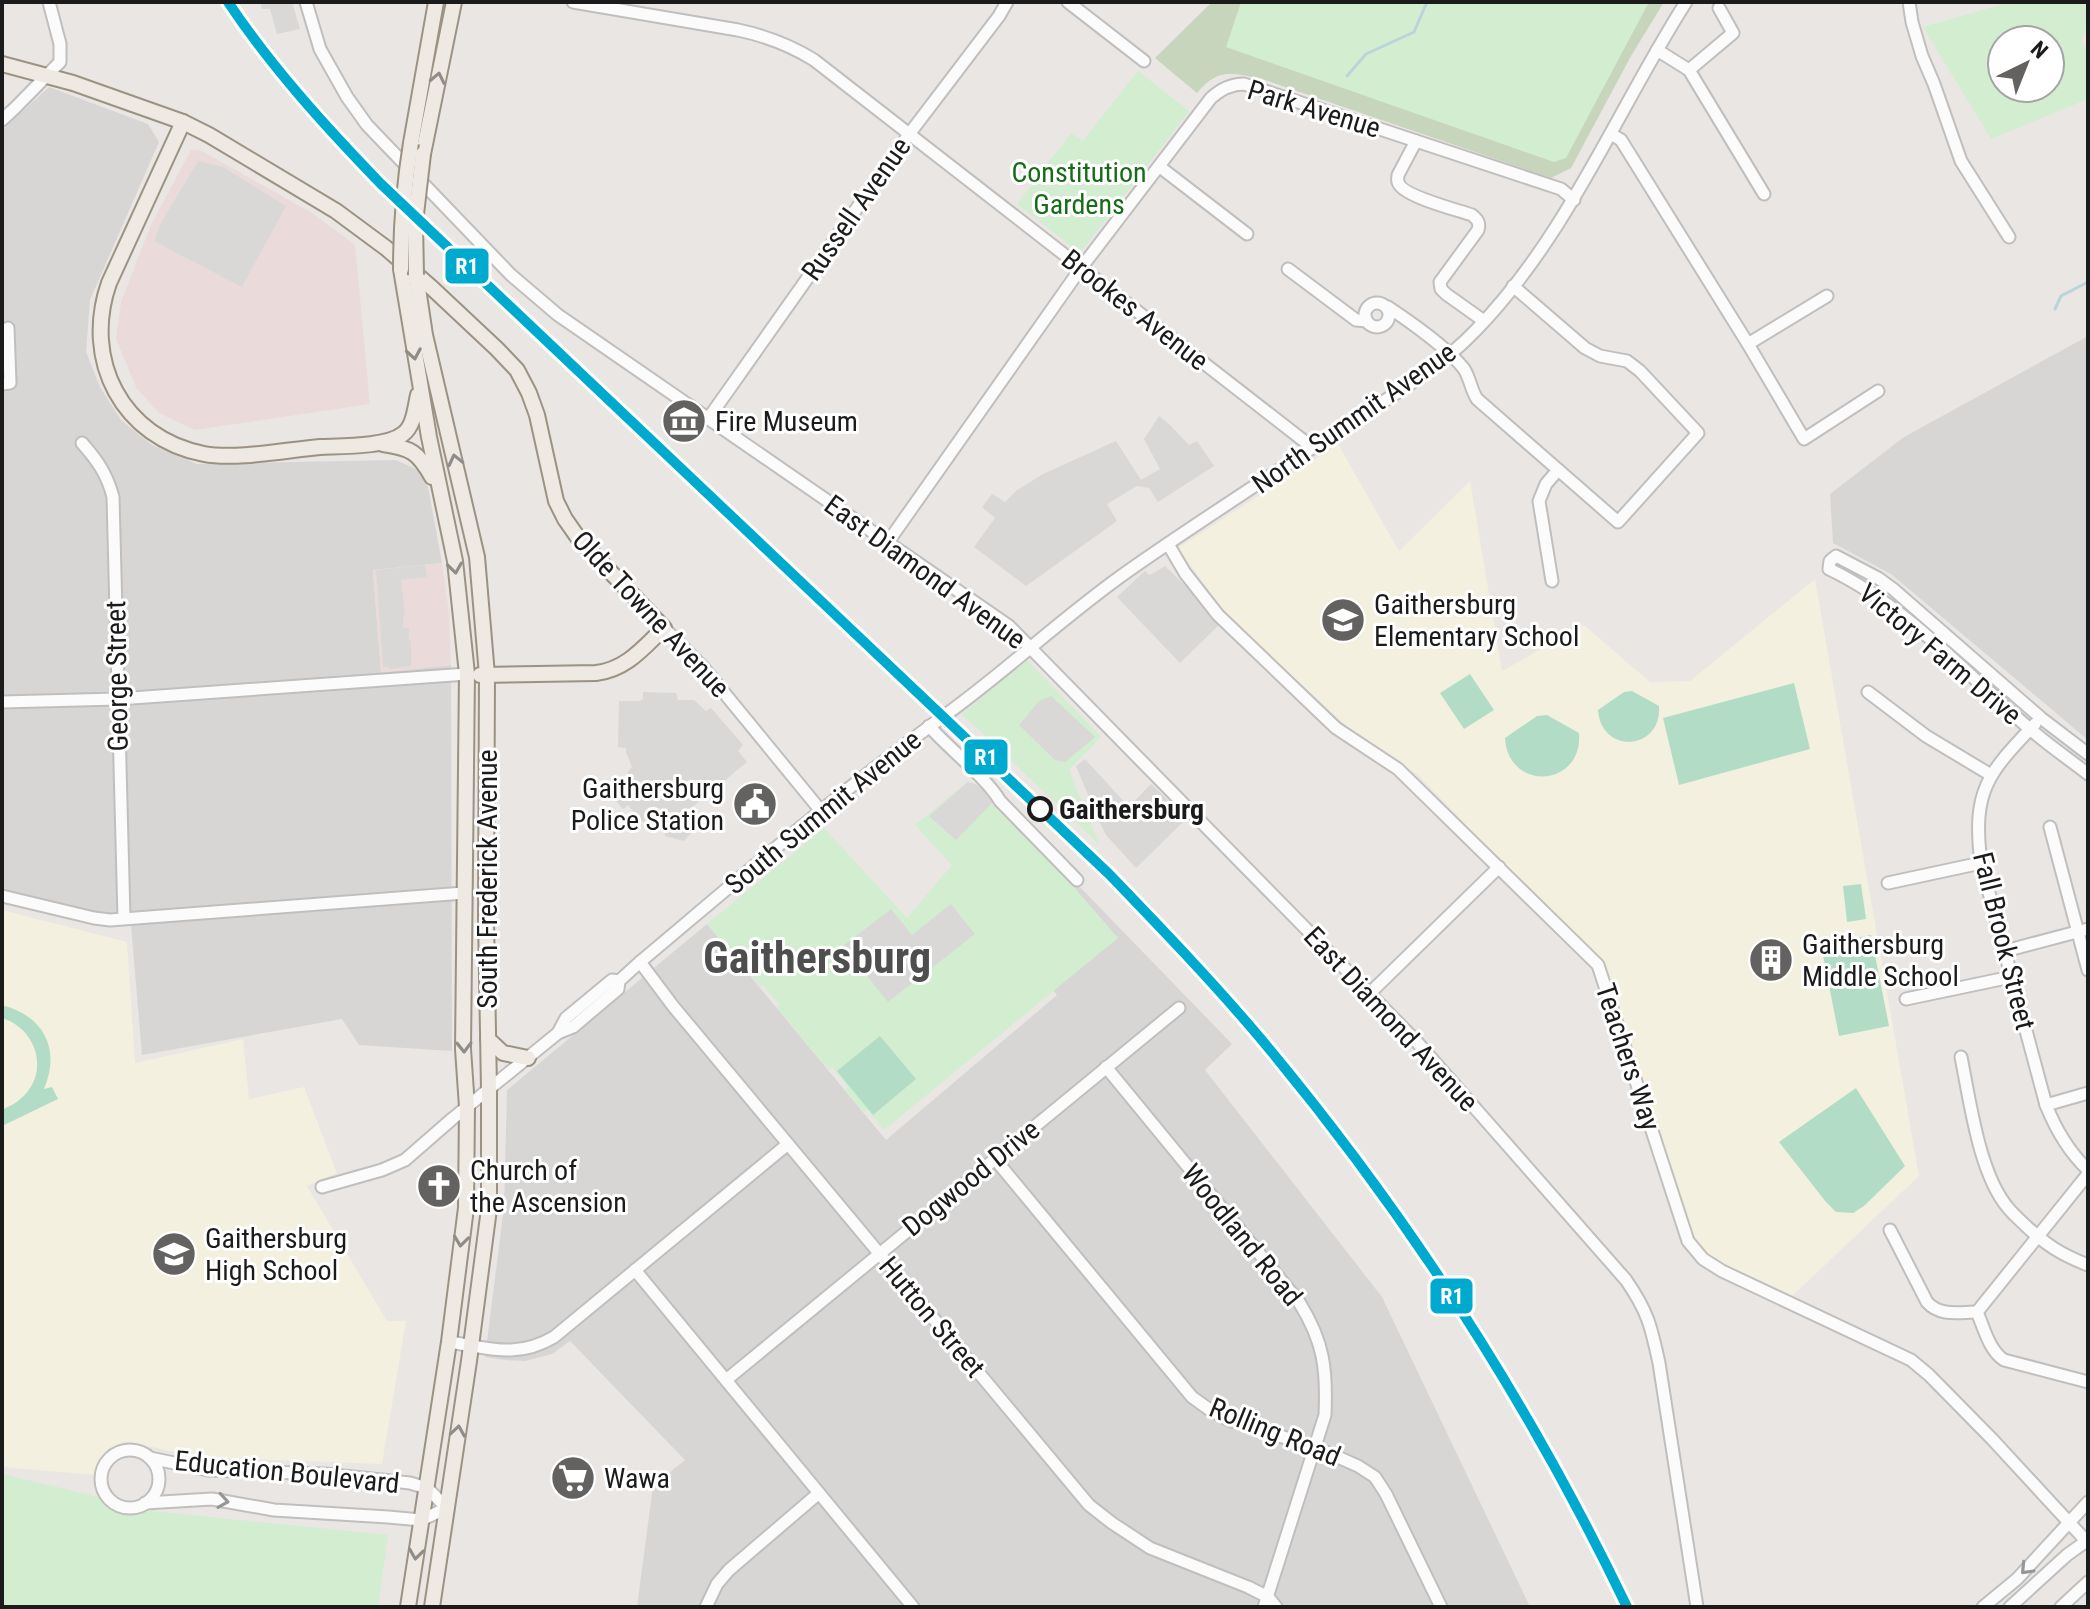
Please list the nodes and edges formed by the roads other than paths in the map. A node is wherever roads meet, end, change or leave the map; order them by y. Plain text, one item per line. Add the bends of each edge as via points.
1 (49, 2) edge
2 (306, 2) edge
3 (436, 2) edge
4 (454, 2) edge
5 (573, 2) edge
6 (1007, 2) edge
7 (1068, 2) edge
8 (1686, 2) edge
9 (1909, 2) edge
10 (1719, 8) dead end
11 (1657, 50) junction
12 (1144, 61) dead end
13 (2, 64) edge
14 (1689, 70) junction
15 (47, 76) junction
16 (2, 120) edge
17 (183, 122) junction
18 (910, 133) junction
19 (1611, 134) junction
20 (1416, 141) junction
21 (1160, 167) junction
22 (1764, 194) dead end
23 (1574, 200) junction
24 (1247, 234) dead end
25 (2009, 237) dead end
26 (1081, 268) junction
27 (1288, 269) dead end
28 (1513, 286) junction
29 (1827, 296) dead end
30 (1484, 321) junction
31 (8, 328) dead end
32 (1748, 344) junction
33 (1449, 355) junction
34 (2, 384) edge
35 (420, 387) junction
36 (1878, 391) dead end
37 (708, 419) junction
38 (375, 442) junction
39 (82, 443) dead end
40 (1313, 448) junction
41 (1558, 470) junction
42 (440, 491) junction
43 (888, 542) junction
44 (1168, 544) junction
45 (1552, 581) dead end
46 (664, 628) junction
47 (1030, 647) junction
48 (467, 674) junction
49 (487, 675) junction
50 (1868, 692) dead end
51 (118, 699) junction
52 (2, 702) edge
53 (2041, 718) junction
54 (929, 726) junction
55 (2030, 729) junction
56 (2088, 754) edge
57 (2088, 774) edge
58 (1991, 775) junction
59 (821, 811) junction
60 (2050, 827) dead end
61 (1981, 863) junction
62 (1499, 867) junction
63 (1077, 880) dead end
64 (1888, 883) dead end
65 (464, 893) junction
66 (2, 896) edge
67 (124, 918) junction
68 (2083, 931) edge
69 (2005, 951) junction
70 (640, 962) junction
71 (2088, 970) edge
72 (2011, 977) junction
73 (1370, 993) junction
74 (1906, 999) dead end
75 (1179, 1008) dead end
76 (488, 1039) junction
77 (1961, 1057) dead end
78 (528, 1058) junction
79 (1106, 1067) junction
80 (489, 1089) junction
81 (2088, 1093) edge
82 (2046, 1105) junction
83 (467, 1107) junction
84 (788, 1144) junction
85 (995, 1159) junction
86 (2088, 1172) edge
87 (322, 1187) dead end
88 (1890, 1230) dead end
89 (2037, 1236) junction
90 (878, 1254) junction
91 (2088, 1265) edge
92 (635, 1270) junction
93 (1977, 1312) junction
94 (449, 1342) junction
95 (472, 1345) junction
96 (726, 1380) junction
97 (2088, 1382) edge
98 (1315, 1447) junction
99 (150, 1458) junction
100 (427, 1488) junction
101 (819, 1493) junction
102 (2088, 1502) edge
103 (145, 1503) junction
104 (447, 1508) junction
105 (421, 1520) junction
106 (2070, 1522) junction
107 (2088, 1541) edge
108 (2088, 1582) edge
109 (1266, 1602) edge
110 (408, 1607) edge
111 (432, 1607) edge
112 (706, 1607) edge
113 (913, 1607) edge
114 (1276, 1607) edge
115 (1441, 1607) edge
116 (1697, 1607) edge
117 (1983, 1607) edge
118 (2010, 1607) edge
119 (2061, 1607) edge

1 - 15 street via 60,62
2 - 37 street, East Diamond Avenue via 320,49 347,97 443,205 545,306
3 -> 35 main road, South Frederick Avenue, bridge via 402,208 401,269
49 -> 4 main road, South Frederick Avenue, bridge via 477,557 416,275 415,223 423,154
5 - 18 street, Brookes Avenue via 781,42 814,60
6 - 18 street, Russell Avenue
7 - 12 street
8 - 11 street, North Summit Avenue
9 - 25 street via 1922,56 1961,161
10 - 14 street via 1733,33
11 - 14 street
11 - 19 street, North Summit Avenue
13 - 15 main road, Olde Towne Avenue
14 - 22 street
15 - 16 street
15 - 17 main road, Olde Towne Avenue
17 - 38 main road via 103,301 102,356 118,397 155,435 207,454
17 - 46 main road, Olde Towne Avenue via 336,211 386,248 517,370 537,415 556,501 565,519
18 - 26 street, Brookes Avenue
18 - 37 street, Russell Avenue
19 - 23 street, North Summit Avenue
19 - 32 street via 1621,140
20 - 21 street, Park Avenue via 1236,84 1211,98
20 - 23 street, Park Avenue via 1561,189
20 - 30 street via 1397,180 1415,196 1477,219 1478,230 1440,282 1446,294
21 - 24 street
21 - 26 street, Park Avenue
23 - 28 street, North Summit Avenue
26 - 40 street, Brookes Avenue
26 - 43 street, Park Avenue
27 - 33 street via 1356,320 1367,321 1369,306 1388,307
28 - 30 street, North Summit Avenue
28 - 41 street via 1585,348 1627,361 1640,371 1698,433 1618,522
29 - 32 street
30 - 33 street, North Summit Avenue
31 - 34 street via 10,383
32 - 36 street via 1804,439
33 - 40 street, North Summit Avenue
33 - 41 street via 1466,372 1477,399
35 - 38 main road via 406,432
35 - 42 main road, South Frederick Avenue
37 - 43 street, East Diamond Avenue
38 - 42 main road via 417,454
39 - 51 street, George Street via 102,467 113,497
40 - 44 street, North Summit Avenue
41 - 45 street via 1539,501
42 -> 48 main road, South Frederick Avenue via 455,561
43 - 47 street, East Diamond Avenue via 1009,626
44 - 47 street, North Summit Avenue
44 - 62 street, Teachers Way via 1218,615 1336,728 1398,769
46 - 49 main road via 614,670
46 - 59 street, Olde Towne Avenue via 703,667
47 - 54 street, South Summit Avenue
47 - 73 street, East Diamond Avenue
48 - 49 main road
48 - 51 street
48 - 65 main road, South Frederick Avenue
49 - 76 main road, South Frederick Avenue
50 - 58 street via 1926,736
51 - 52 street
51 - 67 street, George Street
53 - 55 street, Fall Brook Street
53 - 55 street, Victory Farm Drive via 1893,589 1847,560 1833,558 1829,569 1884,601
53 - 56 street, Victory Farm Drive
54 - 59 street, South Summit Avenue
54 - 63 street
55 - 57 street, Victory Farm Drive
55 - 58 street, Fall Brook Street
58 - 61 street, Fall Brook Street via 1980,803
59 - 70 street, South Summit Avenue
60 - 68 street
61 - 64 street
61 - 69 street, Fall Brook Street
62 - 73 street
62 - 106 street, Teachers Way via 1598,965 1688,1241 1703,1259 1911,1360
65 - 67 street
65 -> 83 main road, South Frederick Avenue
66 - 67 street via 94,918
68 - 69 street
68 - 71 street
69 - 72 street, Fall Brook Street
70 - 78 street, South Summit Avenue via 619,981 612,980 590,1006 566,1018 558,1033
70 - 84 street, Hutton Street
72 - 74 street
72 - 82 street, Fall Brook Street
73 - 116 street, East Diamond Avenue via 1642,1303 1659,1363
75 - 79 street, Dogwood Drive
76 - 78 main road via 503,1053
76 - 80 main road, South Frederick Avenue
77 - 89 street via 1981,1151 1995,1187
78 - 80 street, South Summit Avenue
79 - 85 street, Dogwood Drive
79 - 98 street, Woodland Road via 1308,1317 1327,1381 1325,1415
80 - 83 street, South Summit Avenue
80 - 95 main road, South Frederick Avenue via 489,1209
81 - 82 street
82 - 86 street, Fall Brook Street via 2054,1126
83 - 87 street, South Summit Avenue via 397,1165
83 -> 94 main road, South Frederick Avenue via 466,1208
84 - 90 street, Hutton Street
84 - 92 street
85 - 90 street, Dogwood Drive
85 - 98 street, Rolling Road via 1192,1397 1229,1420
86 - 89 street
88 - 93 street via 1932,1308
89 - 91 street via 2064,1256
89 - 93 street
90 - 96 street, Dogwood Drive
90 - 109 street, Hutton Street via 1100,1515 1150,1548 1248,1587
92 - 95 street via 539,1346 514,1352
92 - 96 street
93 - 97 street via 1996,1355
94 - 95 street
94 - 100 main road, South Frederick Avenue
104 -> 95 main road, South Frederick Avenue
96 - 101 street
98 - 109 street, Woodland Road
98 - 115 street, Rolling Road via 1375,1477
99 - 100 street, Education Boulevard via 208,1470 349,1475
99 - 103 street via 159,1480
99 - 103 street via 123,1450 109,1459 101,1474 104,1492 117,1505
100 - 104 street, Education Boulevard
100 - 105 main road, South Frederick Avenue
101 - 112 street via 729,1570
101 - 113 street
102 - 106 street
103 -> 105 street, Education Boulevard via 212,1499 274,1510
104 - 105 street, Education Boulevard
104 - 111 main road, South Frederick Avenue
105 -> 110 main road, South Frederick Avenue
106 - 107 street, Teachers Way
106 -> 117 street
107 - 118 street
108 - 119 street
109 - 114 street, Hutton Street

